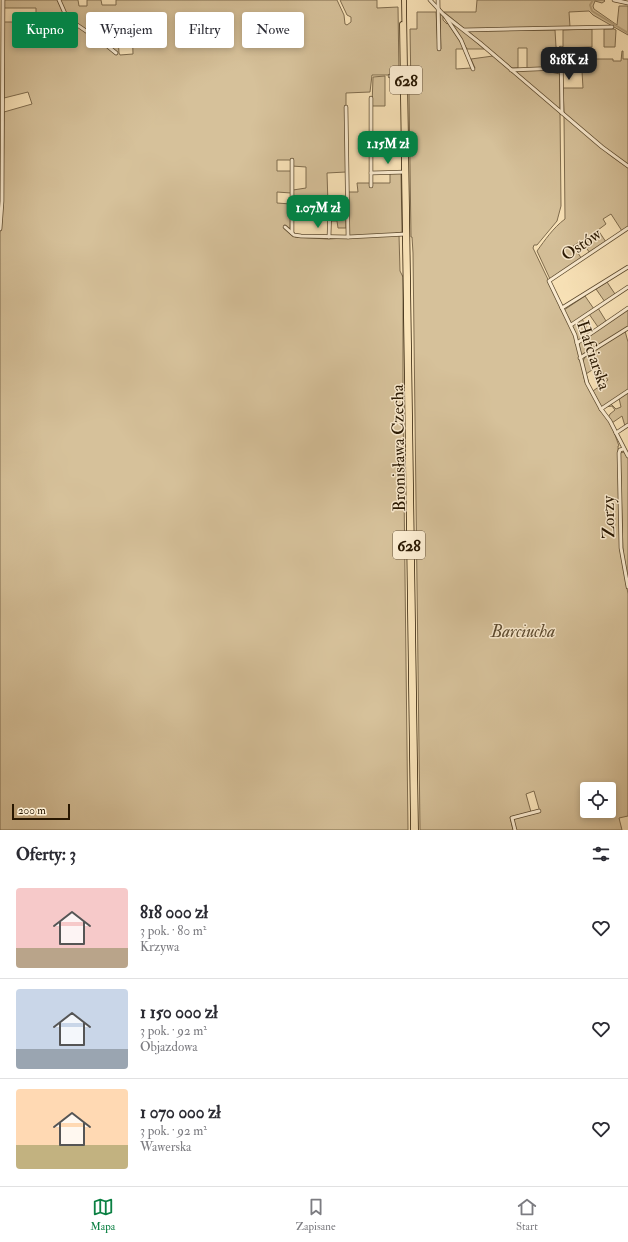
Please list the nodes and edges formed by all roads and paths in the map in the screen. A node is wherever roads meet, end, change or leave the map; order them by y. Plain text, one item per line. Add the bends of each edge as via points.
1 (3, 0) edge
2 (59, 0) edge
3 (403, 0) edge
4 (430, 0) edge
5 (438, 0) edge
6 (614, 0) edge
7 (628, 3) edge
8 (438, 10) junction
9 (443, 14) junction
10 (612, 27) dead end
11 (464, 30) junction
12 (561, 48) dead end
13 (440, 49) dead end
14 (1, 52) edge
15 (116, 53) dead end
16 (562, 68) junction
17 (473, 69) dead end
18 (512, 70) junction
19 (390, 76) dead end
20 (403, 76) junction
21 (371, 98) dead end
22 (346, 107) dead end
23 (562, 113) junction
24 (292, 160) dead end
25 (628, 166) edge
26 (406, 172) junction
27 (371, 173) junction
28 (371, 186) dead end
29 (1, 201) edge
30 (330, 206) dead end
31 (285, 227) dead end
32 (628, 228) edge
33 (0, 229) edge
34 (292, 233) junction
35 (407, 234) junction
36 (329, 237) junction
37 (348, 237) junction
38 (628, 267) edge
39 (549, 281) joint
40 (628, 287) edge
41 (562, 308) junction
42 (628, 308) edge
43 (571, 325) junction
44 (628, 328) edge
45 (577, 343) junction
46 (580, 358) junction
47 (628, 391) edge
48 (601, 409) junction
49 (628, 425) edge
50 (616, 433) junction
51 (623, 449) junction
52 (628, 456) edge
53 (628, 587) edge
54 (539, 811) dead end
55 (413, 830) edge
56 (416, 830) edge
57 (515, 830) edge

1 - 14 street
2 - 15 street via 67,18
3 - 20 main road, 628
3 - 26 main road, 628
4 - 8 street
5 - 8 street
6 - 7 street
8 - 9 street
8 - 13 street
9 - 11 street
9 - 17 street via 463,44
10 - 11 street
11 - 18 street
12 - 16 street
14 - 29 street
16 - 18 street
16 - 23 street
18 - 23 street
19 - 20 street
20 - 26 main road, 628
21 - 27 street
22 - 37 street
23 - 25 street
24 - 34 street
26 - 27 street
26 - 35 main road, 628
27 - 28 street
29 - 33 street
30 - 36 street
31 - 34 street
32 - 39 street, Ostów
34 - 36 street
35 - 37 street
35 - 55 main road, Bronisława Czecha / 628
35 - 56 main road, Bronisława Czecha / 628
36 - 37 street
38 - 41 street
39 - 41 street, Hafciarska
40 - 43 street
41 - 43 street, Hafciarska
42 - 45 street
43 - 45 street, Hafciarska
44 - 46 street
45 - 46 street, Hafciarska
46 - 48 street, Hafciarska via 587,383
47 - 48 street
48 - 50 street, Hafciarska
49 - 50 street
50 - 51 street, Hafciarska
51 - 52 street, Hafciarska
51 - 53 street, Zorzy via 619,452 621,544
54 - 57 street via 512,818

